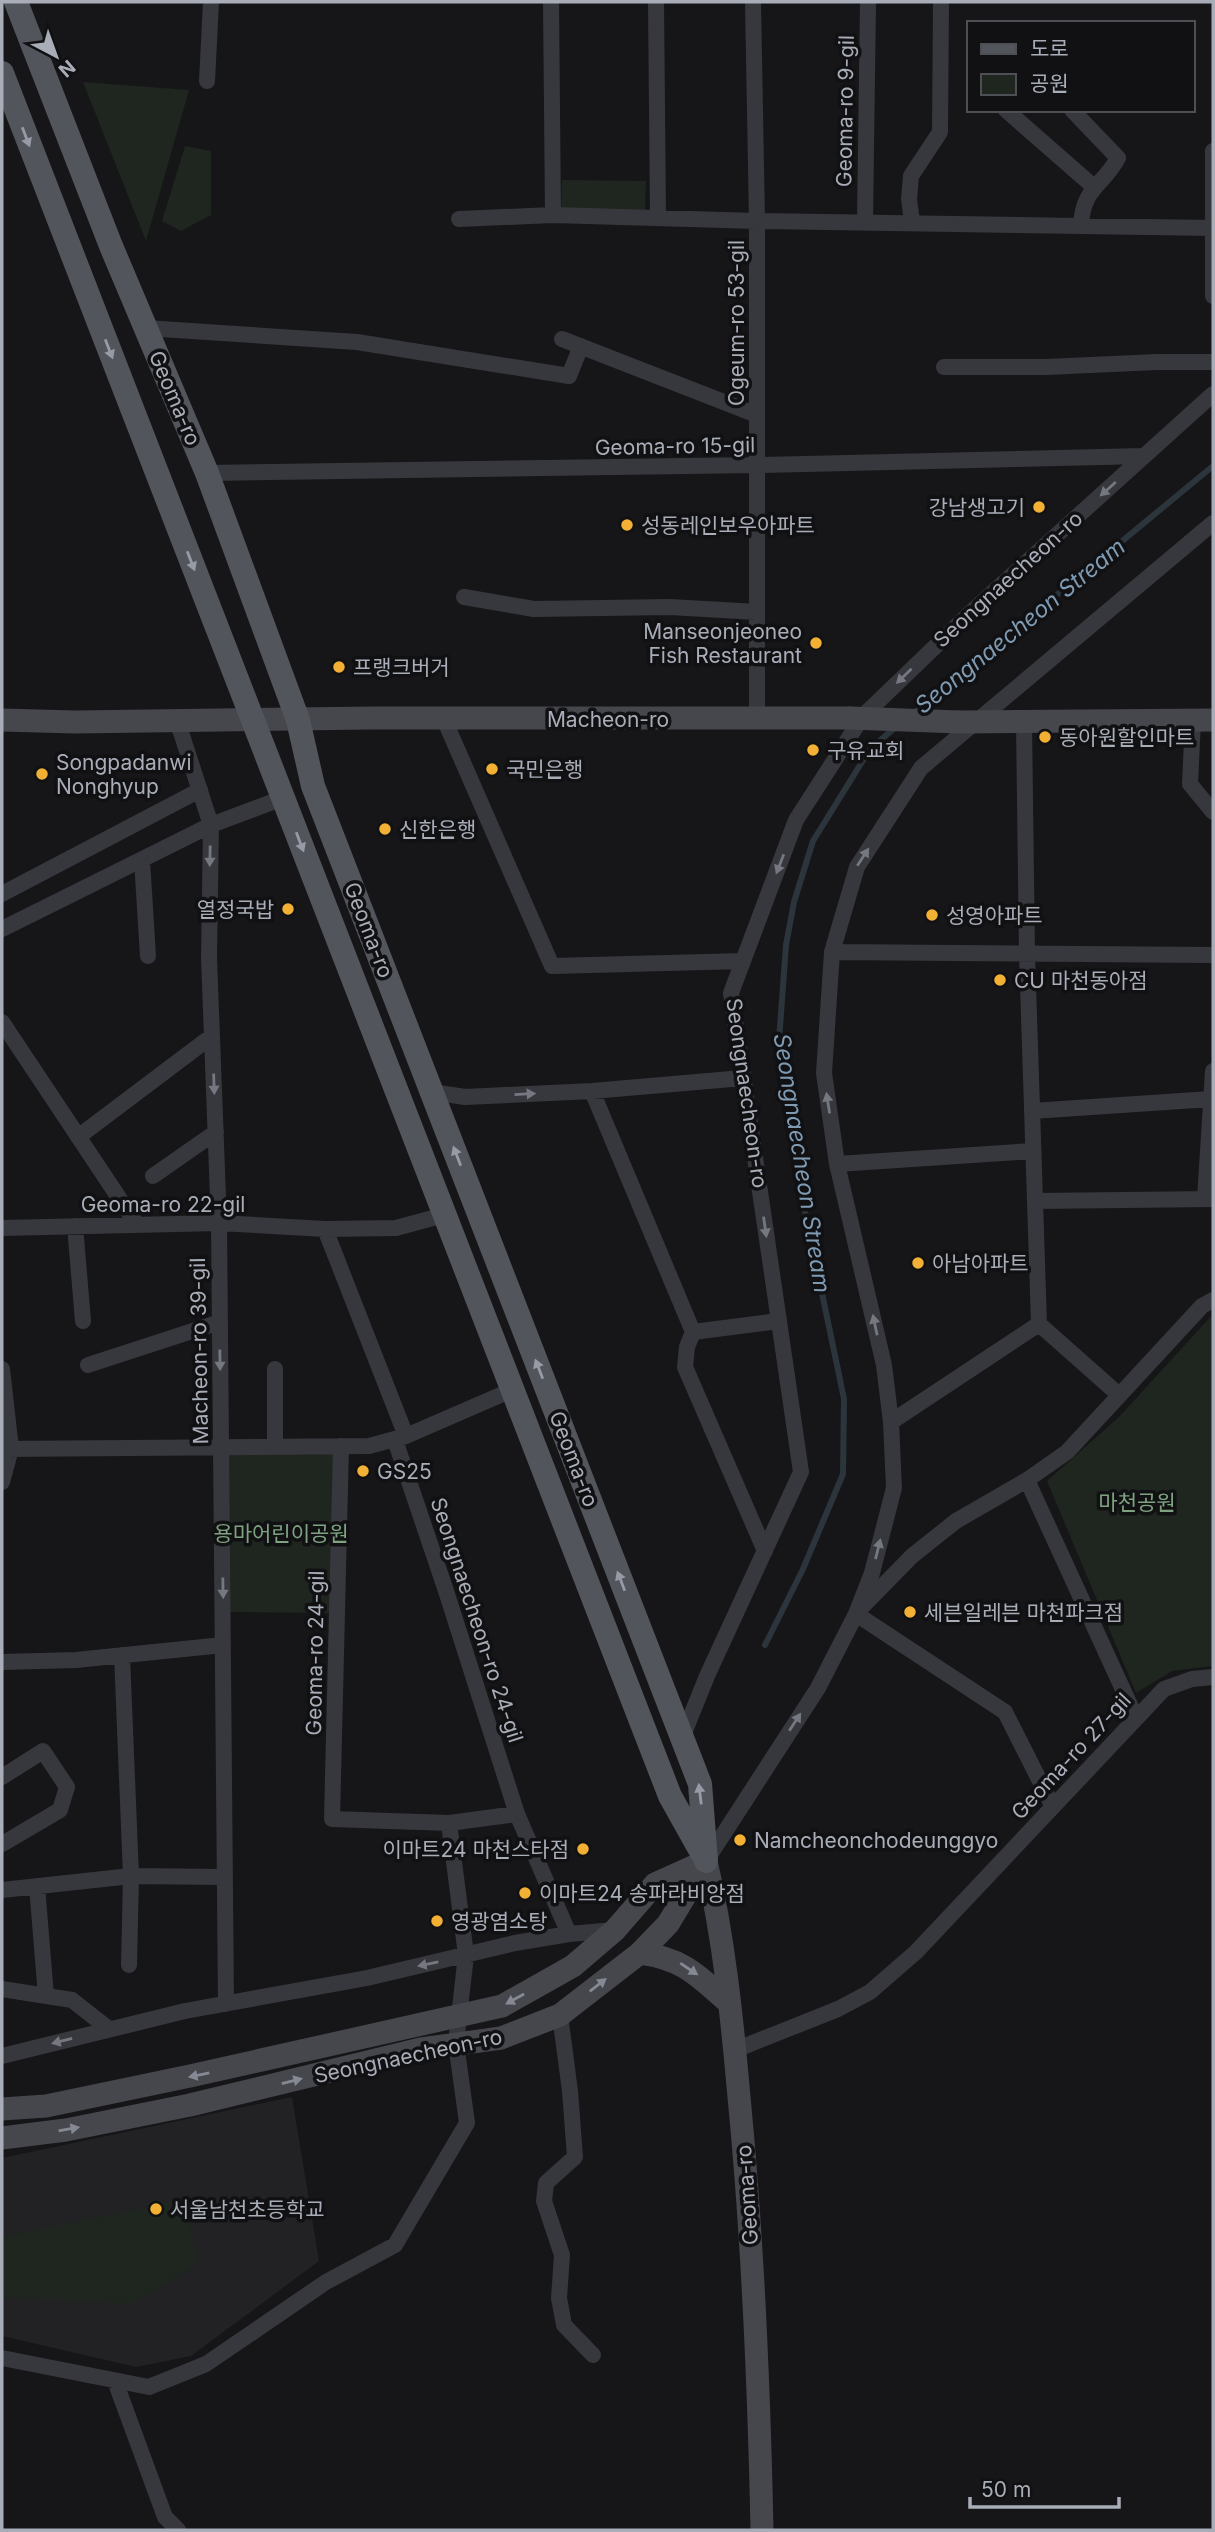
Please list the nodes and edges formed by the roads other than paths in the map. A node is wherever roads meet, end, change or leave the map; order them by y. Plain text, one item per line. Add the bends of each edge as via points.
1 (16, 2) edge
2 (211, 2) edge
3 (551, 2) edge
4 (656, 2) edge
5 (753, 2) edge
6 (868, 2) edge
7 (941, 2) edge
8 (2, 73) edge
9 (207, 81) dead end
10 (1008, 112) edge
11 (1074, 112) edge
12 (1213, 151) edge
13 (1094, 187) junction
14 (553, 215) junction
15 (658, 217) junction
16 (459, 219) dead end
17 (757, 221) junction
18 (865, 221) junction
19 (912, 222) junction
20 (1081, 225) junction
21 (1212, 228) edge
22 (1213, 296) edge
23 (146, 328) junction
24 (562, 339) dead end
25 (581, 346) junction
26 (1213, 362) edge
27 (944, 367) dead end
28 (1213, 394) edge
29 (757, 415) junction
30 (1144, 456) junction
31 (757, 466) junction
32 (207, 473) junction
33 (1213, 523) edge
34 (464, 597) dead end
35 (757, 612) junction
36 (444, 719) junction
37 (757, 719) junction
38 (177, 720) junction
39 (252, 720) junction
40 (298, 720) junction
41 (1203, 720) edge
42 (2, 721) edge
43 (966, 722) junction
44 (1024, 723) junction
45 (200, 790) junction
46 (283, 798) junction
47 (1213, 812) edge
48 (211, 825) junction
49 (142, 860) junction
50 (2, 894) edge
51 (2, 929) edge
52 (832, 952) junction
53 (1027, 954) junction
54 (1213, 955) edge
55 (148, 956) dead end
56 (743, 961) junction
57 (2, 1022) edge
58 (212, 1036) junction
59 (1213, 1070) edge
60 (743, 1078) junction
61 (592, 1091) junction
62 (432, 1092) junction
63 (1211, 1098) junction
64 (1032, 1111) junction
65 (216, 1132) junction
66 (78, 1137) junction
67 (1033, 1152) junction
68 (837, 1164) junction
69 (153, 1176) dead end
70 (1209, 1199) edge
71 (1035, 1201) junction
72 (444, 1215) junction
73 (219, 1223) junction
74 (136, 1225) junction
75 (75, 1226) junction
76 (2, 1228) edge
77 (325, 1229) junction
78 (1213, 1300) edge
79 (83, 1321) dead end
80 (779, 1321) junction
81 (220, 1322) junction
82 (1039, 1324) junction
83 (693, 1332) junction
84 (88, 1364) dead end
85 (2, 1369) edge
86 (275, 1369) dead end
87 (512, 1390) junction
88 (1118, 1394) junction
89 (891, 1422) junction
90 (401, 1438) junction
91 (275, 1446) junction
92 (341, 1446) junction
93 (221, 1447) junction
94 (6, 1449) edge
95 (1027, 1480) junction
96 (2, 1482) edge
97 (765, 1551) junction
98 (856, 1614) junction
99 (223, 1645) junction
100 (122, 1656) junction
101 (2, 1662) edge
102 (1213, 1677) edge
103 (1136, 1718) junction
104 (682, 1738) junction
105 (2, 1777) edge
106 (1053, 1807) junction
107 (517, 1814) junction
108 (449, 1822) junction
109 (2, 1844) edge
110 (706, 1861) junction
111 (131, 1876) junction
112 (225, 1877) junction
113 (37, 1886) junction
114 (2, 1890) edge
115 (615, 1930) junction
116 (569, 1934) junction
117 (640, 1953) junction
118 (466, 1955) junction
119 (129, 1965) dead end
120 (2, 1990) edge
121 (46, 1996) junction
122 (729, 2003) junction
123 (226, 2004) junction
124 (560, 2015) junction
125 (460, 2017) junction
126 (109, 2029) junction
127 (456, 2043) junction
128 (735, 2050) junction
129 (2, 2056) edge
130 (2, 2109) edge
131 (2, 2138) edge
132 (593, 2355) dead end
133 (2, 2358) edge
134 (115, 2381) junction
135 (178, 2530) edge
136 (762, 2530) edge

1 - 23 main road, Geoma-ro
2 - 9 street
3 - 14 street
4 - 15 street
5 - 17 street, Ogeum-ro 53-gil
6 - 18 street, Geoma-ro 9-gil
7 - 19 street via 940,132 911,176
8 -> 39 main road, Geoma-ro
10 - 13 street
11 - 13 street via 1118,158
12 - 21 street
13 - 20 street via 1082,210
14 - 15 street, Ogeum-ro 53-gil
14 - 16 street, Ogeum-ro 53-gil
15 - 17 street, Ogeum-ro 53-gil
17 - 18 street, Ogeum-ro 53-gil
17 - 29 street, Ogeum-ro 53-gil
18 - 19 street, Ogeum-ro 53-gil
19 - 20 street, Ogeum-ro 53-gil
20 - 21 street, Ogeum-ro 53-gil
21 - 22 street
23 - 25 street via 357,342 569,376
23 - 32 main road, Geoma-ro
24 - 25 street
25 - 29 street
26 - 27 street
28 - 30 street, Seongnaecheon-ro
29 - 31 street, Ogeum-ro 53-gil
30 - 31 street, Geoma-ro 15-gil
30 -> 56 street, Seongnaecheon-ro via 863,716 796,820
31 - 32 street, Geoma-ro 15-gil
31 - 35 street, Ogeum-ro 53-gil
32 - 40 main road, Geoma-ro
33 - 43 street, Seongnaecheon-ro
34 - 35 street via 534,609 670,607
35 - 37 street, Ogeum-ro 53-gil
36 - 37 street, Macheon-ro
36 - 40 street, Macheon-ro
36 - 56 street via 552,965
37 - 43 street, Macheon-ro, bridge
38 - 39 street, Macheon-ro
38 - 42 street, Macheon-ro
38 - 45 street, Macheon-ro 39-gil
39 - 40 street, Macheon-ro
39 - 46 main road, Geoma-ro
40 - 62 main road, Geoma-ro via 313,786
41 - 44 street, Macheon-ro
41 - 47 street via 1190,784
43 - 44 street, Macheon-ro
52 -> 43 street, Seongnaecheon-ro via 857,867 921,768
44 - 53 street
45 - 48 street, Macheon-ro 39-gil
45 - 50 street
46 - 48 street
46 -> 72 main road, Geoma-ro
48 - 49 street
48 -> 58 street, Macheon-ro 39-gil
49 - 51 street
49 - 55 street
52 - 53 street
68 -> 52 street, Seongnaecheon-ro via 824,1073
53 - 54 street
53 - 64 street
56 - 60 street, Seongnaecheon-ro via 731,993
57 - 66 street
58 -> 65 street, Macheon-ro 39-gil
58 - 66 street
59 - 63 street
60 - 61 street
60 -> 80 street, Seongnaecheon-ro
62 -> 61 street via 466,1097
61 - 83 street
104 -> 62 main road, Geoma-ro
63 - 64 street
63 - 70 street
64 - 67 street
65 - 69 street
65 - 73 street, Macheon-ro 39-gil
66 - 74 street
67 - 68 street
67 - 71 street
89 -> 68 street, Seongnaecheon-ro via 881,1353
70 - 71 street
71 - 82 street
72 - 77 street, Geoma-ro 22-gil via 396,1227
72 - 87 main road, Geoma-ro
73 - 74 street, Geoma-ro 22-gil
73 - 77 street, Geoma-ro 22-gil
73 - 81 street, Macheon-ro 39-gil
74 - 75 street, Geoma-ro 22-gil
75 - 76 street, Geoma-ro 22-gil
75 - 79 street
77 - 90 street, Seongnaecheon-ro 24-gil
78 - 88 street
80 - 83 street
80 - 97 street, Seongnaecheon-ro via 801,1472
81 - 84 street
81 -> 93 street, Macheon-ro 39-gil
82 - 88 street
82 - 89 street
83 - 97 street via 685,1367
85 - 94 street
86 - 91 street
87 - 90 street
87 - 110 main road, Geoma-ro via 670,1797
88 - 95 street via 1067,1452
98 -> 89 street, Seongnaecheon-ro via 894,1488
90 - 92 street via 369,1446
90 - 107 street, Seongnaecheon-ro 24-gil
91 - 92 street
91 - 93 street
92 - 108 street, Geoma-ro 24-gil via 332,1819
93 - 94 street
93 -> 99 street, Macheon-ro 39-gil
94 - 96 street
95 - 98 street via 956,1521 912,1556
95 - 103 street
97 - 104 street, Seongnaecheon-ro
98 - 106 street via 1005,1712
110 -> 98 street, Seongnaecheon-ro via 818,1688
99 - 100 street
99 - 112 street, Macheon-ro 39-gil
100 - 101 street
100 - 111 street
102 - 103 street, Geoma-ro 27-gil via 1164,1689
103 - 106 street, Geoma-ro 27-gil
110 -> 104 main road, Geoma-ro via 700,1784
105 - 109 street via 43,1751 67,1787 60,1810
106 - 128 street, Geoma-ro 27-gil via 916,1952 870,1992
107 - 108 street
107 - 116 street, Seongnaecheon-ro 24-gil
108 - 118 street
110 - 115 street, Seongnaecheon-ro via 655,1884
110 - 117 street, Seongnaecheon-ro via 668,1924
110 - 122 street, Geoma-ro
111 - 112 street
111 - 113 street
111 - 119 street
112 - 123 street, Macheon-ro 39-gil
113 - 114 street
113 - 121 street
115 - 116 street
115 -> 125 street, Seongnaecheon-ro via 573,1966 502,2006
116 - 118 street
117 -> 122 street via 661,1955 689,1967
124 -> 117 street, Seongnaecheon-ro
118 -> 123 street
118 - 125 street
120 - 121 street
121 - 126 street via 72,2000
122 - 128 street, Geoma-ro
123 - 126 street
124 - 127 street, Seongnaecheon-ro via 501,2038
124 - 132 street via 575,2157 546,2183 544,2201 562,2255 558,2298 564,2325
125 - 127 street
125 -> 130 street, Seongnaecheon-ro via 46,2106
126 -> 129 street
131 -> 127 street, Seongnaecheon-ro via 190,2105
127 - 134 street via 467,2123 395,2245 326,2281 206,2364 149,2388
128 - 136 street, Geoma-ro via 758,2356
133 - 134 street
134 - 135 street via 165,2518

